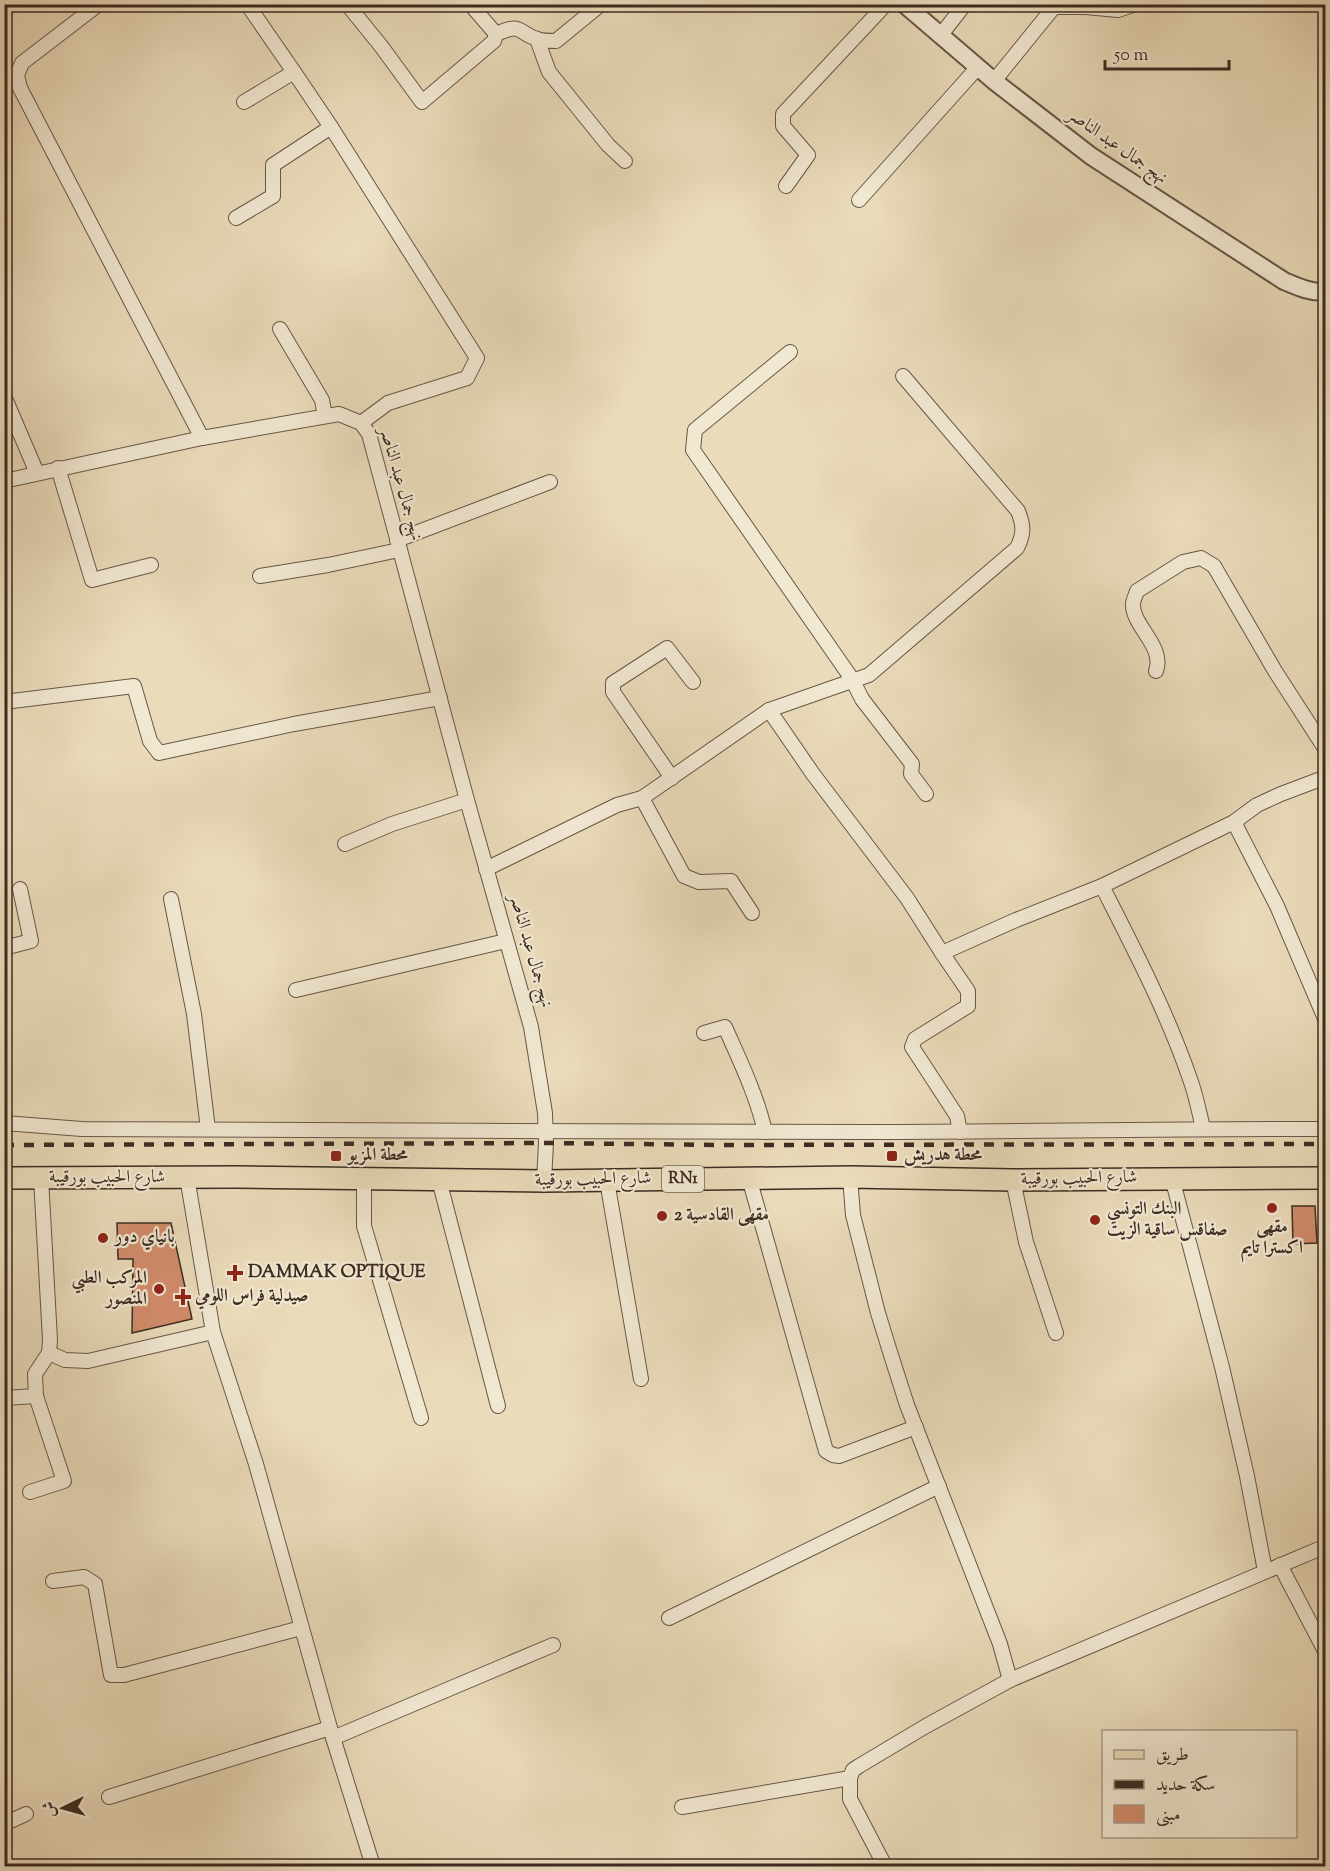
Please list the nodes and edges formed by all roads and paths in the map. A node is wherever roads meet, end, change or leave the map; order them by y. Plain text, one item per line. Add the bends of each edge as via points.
1 (99, 4) edge
2 (248, 4) edge
3 (347, 4) edge
4 (470, 4) edge
5 (601, 4) edge
6 (886, 4) edge
7 (904, 4) edge
8 (965, 4) edge
9 (1136, 4) edge
10 (496, 34) junction
11 (940, 36) junction
12 (537, 39) junction
13 (978, 67) junction
14 (294, 72) junction
15 (994, 81) junction
16 (244, 102) dead end
17 (330, 127) junction
18 (625, 161) dead end
19 (786, 186) dead end
20 (859, 200) dead end
21 (237, 218) dead end
22 (1326, 291) edge
23 (280, 329) dead end
24 (790, 352) dead end
25 (903, 376) dead end
26 (4, 396) edge
27 (325, 416) junction
28 (361, 423) junction
29 (202, 438) junction
30 (58, 468) junction
31 (37, 473) junction
32 (4, 481) edge
33 (550, 482) dead end
34 (398, 545) junction
35 (151, 565) dead end
36 (260, 576) dead end
37 (1156, 671) dead end
38 (852, 679) junction
39 (693, 682) dead end
40 (440, 698) junction
41 (4, 702) edge
42 (769, 710) junction
43 (1326, 750) edge
44 (1326, 777) edge
45 (672, 778) junction
46 (926, 794) dead end
47 (642, 798) junction
48 (467, 800) junction
49 (1234, 822) junction
50 (345, 844) dead end
51 (486, 869) junction
52 (1102, 886) junction
53 (20, 889) dead end
54 (171, 899) dead end
55 (752, 913) dead end
56 (506, 941) junction
57 (4, 948) edge
58 (942, 953) junction
59 (296, 990) dead end
60 (1326, 1021) edge
61 (704, 1033) dead end
62 (4, 1124) edge
63 (1203, 1128) junction
64 (208, 1129) junction
65 (1326, 1129) edge
66 (546, 1131) junction
67 (765, 1132) junction
68 (960, 1132) junction
69 (187, 1177) junction
70 (850, 1177) junction
71 (4, 1178) edge
72 (41, 1178) junction
73 (364, 1178) junction
74 (749, 1178) junction
75 (1172, 1178) junction
76 (1326, 1179) edge
77 (439, 1180) junction
78 (1013, 1180) junction
79 (544, 1181) junction
80 (607, 1181) junction
81 (213, 1332) junction
82 (1056, 1333) dead end
83 (49, 1353) junction
84 (641, 1379) dead end
85 (36, 1395) junction
86 (4, 1398) edge
87 (498, 1406) dead end
88 (421, 1418) dead end
89 (916, 1427) junction
90 (939, 1486) junction
91 (30, 1492) dead end
92 (1326, 1546) edge
93 (1280, 1565) junction
94 (1265, 1571) junction
95 (53, 1581) dead end
96 (669, 1618) dead end
97 (302, 1628) junction
98 (553, 1646) dead end
99 (1326, 1653) edge
100 (1010, 1680) junction
101 (332, 1733) junction
102 (850, 1778) junction
103 (109, 1797) dead end
104 (682, 1807) dead end
105 (26, 1814) dead end
106 (4, 1824) edge
107 (373, 1866) edge
108 (885, 1866) edge

1 - 29 street via 22,63 17,75 20,88
2 - 14 street
3 - 10 street via 422,102 494,40
4 - 10 street
5 - 12 street via 556,42
6 - 19 street via 783,114 783,126 808,155
7 - 11 street, نهج جمال عبد الناصر
8 - 11 street
9 - 15 street via 1118,10 1054,7
10 - 12 street via 510,28 520,29
11 - 13 street, نهج جمال عبد الناصر
12 - 18 street via 549,72
13 - 15 street, نهج جمال عبد الناصر
13 - 20 street
14 - 16 street
14 - 17 street
15 - 22 street, نهج جمال عبد الناصر via 1091,156 1284,281 1302,289
17 - 21 street via 273,165 273,196
17 - 28 street via 477,358 467,378 388,403
23 - 27 street via 322,400
24 - 38 street via 695,430 693,450
25 - 38 street via 1018,511 1023,536 1017,548 869,675
26 - 31 street
27 - 28 street, نهج جمال عبد الناصر via 339,414
27 - 29 street, نهج جمال عبد الناصر
28 - 34 street, نهج جمال عبد الناصر via 369,435
29 - 30 street, نهج جمال عبد الناصر
30 - 31 street, نهج جمال عبد الناصر
30 - 35 street via 92,580
31 - 32 street, نهج جمال عبد الناصر
33 - 34 street
34 - 36 street via 328,565
34 - 40 street, نهج جمال عبد الناصر
37 - 43 street via 1155,649 1132,604 1137,591 1183,562 1201,558 1214,566
38 - 42 street
38 - 46 street via 862,699 912,764 911,774
39 - 45 street via 667,648 613,683 612,692
40 - 41 street via 159,753 150,741 134,686
40 - 48 street, نهج جمال عبد الناصر
42 - 45 street
42 - 58 street via 907,898
44 - 49 street via 1257,805
45 - 47 street
47 - 51 street via 617,805
47 - 55 street via 684,876 699,882 731,881
48 - 50 street
48 - 51 street, نهج جمال عبد الناصر
49 - 52 street
49 - 60 street via 1277,906
51 - 56 street, نهج جمال عبد الناصر
52 - 58 street
52 - 63 street via 1175,1037
53 - 57 street via 31,941
54 - 64 street via 194,1014
56 - 59 street
56 - 66 street, نهج جمال عبد الناصر via 531,1027
58 - 68 street via 968,992 968,1006 915,1038 912,1047 957,1116
61 - 67 street via 724,1027
62 - 64 street
63 - 65 street
63 - 68 street
64 - 66 street
66 - 67 street
66 - 79 street, نهج جمال عبد الناصر
67 - 68 street
69 - 72 main road, شارع الحبيب بورقيبة / RN1
69 - 73 main road, شارع الحبيب بورقيبة / RN1
69 - 81 street
70 - 74 main road, شارع الحبيب بورقيبة / RN1
70 - 78 main road, شارع الحبيب بورقيبة / RN1
70 - 89 street via 853,1215 878,1313
71 - 72 main road, شارع الحبيب بورقيبة / RN1
72 - 83 street
73 - 77 main road, شارع الحبيب بورقيبة / RN1
73 - 88 street via 364,1226
74 - 80 main road, شارع الحبيب بورقيبة / RN1
74 - 89 street via 826,1451 839,1456
75 - 76 main road, شارع الحبيب بورقيبة / RN1
75 - 78 main road, شارع الحبيب بورقيبة / RN1
75 - 94 street via 1222,1367
77 - 79 main road, شارع الحبيب بورقيبة / RN1
77 - 87 street
78 - 82 street via 1026,1242
79 - 80 main road, شارع الحبيب بورقيبة / RN1
80 - 84 street
81 - 83 street via 88,1361 64,1360
81 - 97 street via 256,1464
83 - 85 street via 35,1374
85 - 86 street
85 - 91 street via 64,1481
89 - 90 street
90 - 96 street
90 - 100 street
92 - 93 street
93 - 94 street
93 - 99 street
94 - 100 street
95 - 97 street via 84,1576 95,1584 111,1675 124,1676
97 - 101 street
98 - 101 street
100 - 102 street via 859,1766
101 - 103 street
101 - 107 street
102 - 104 street
102 - 108 street via 850,1799
105 - 106 street

